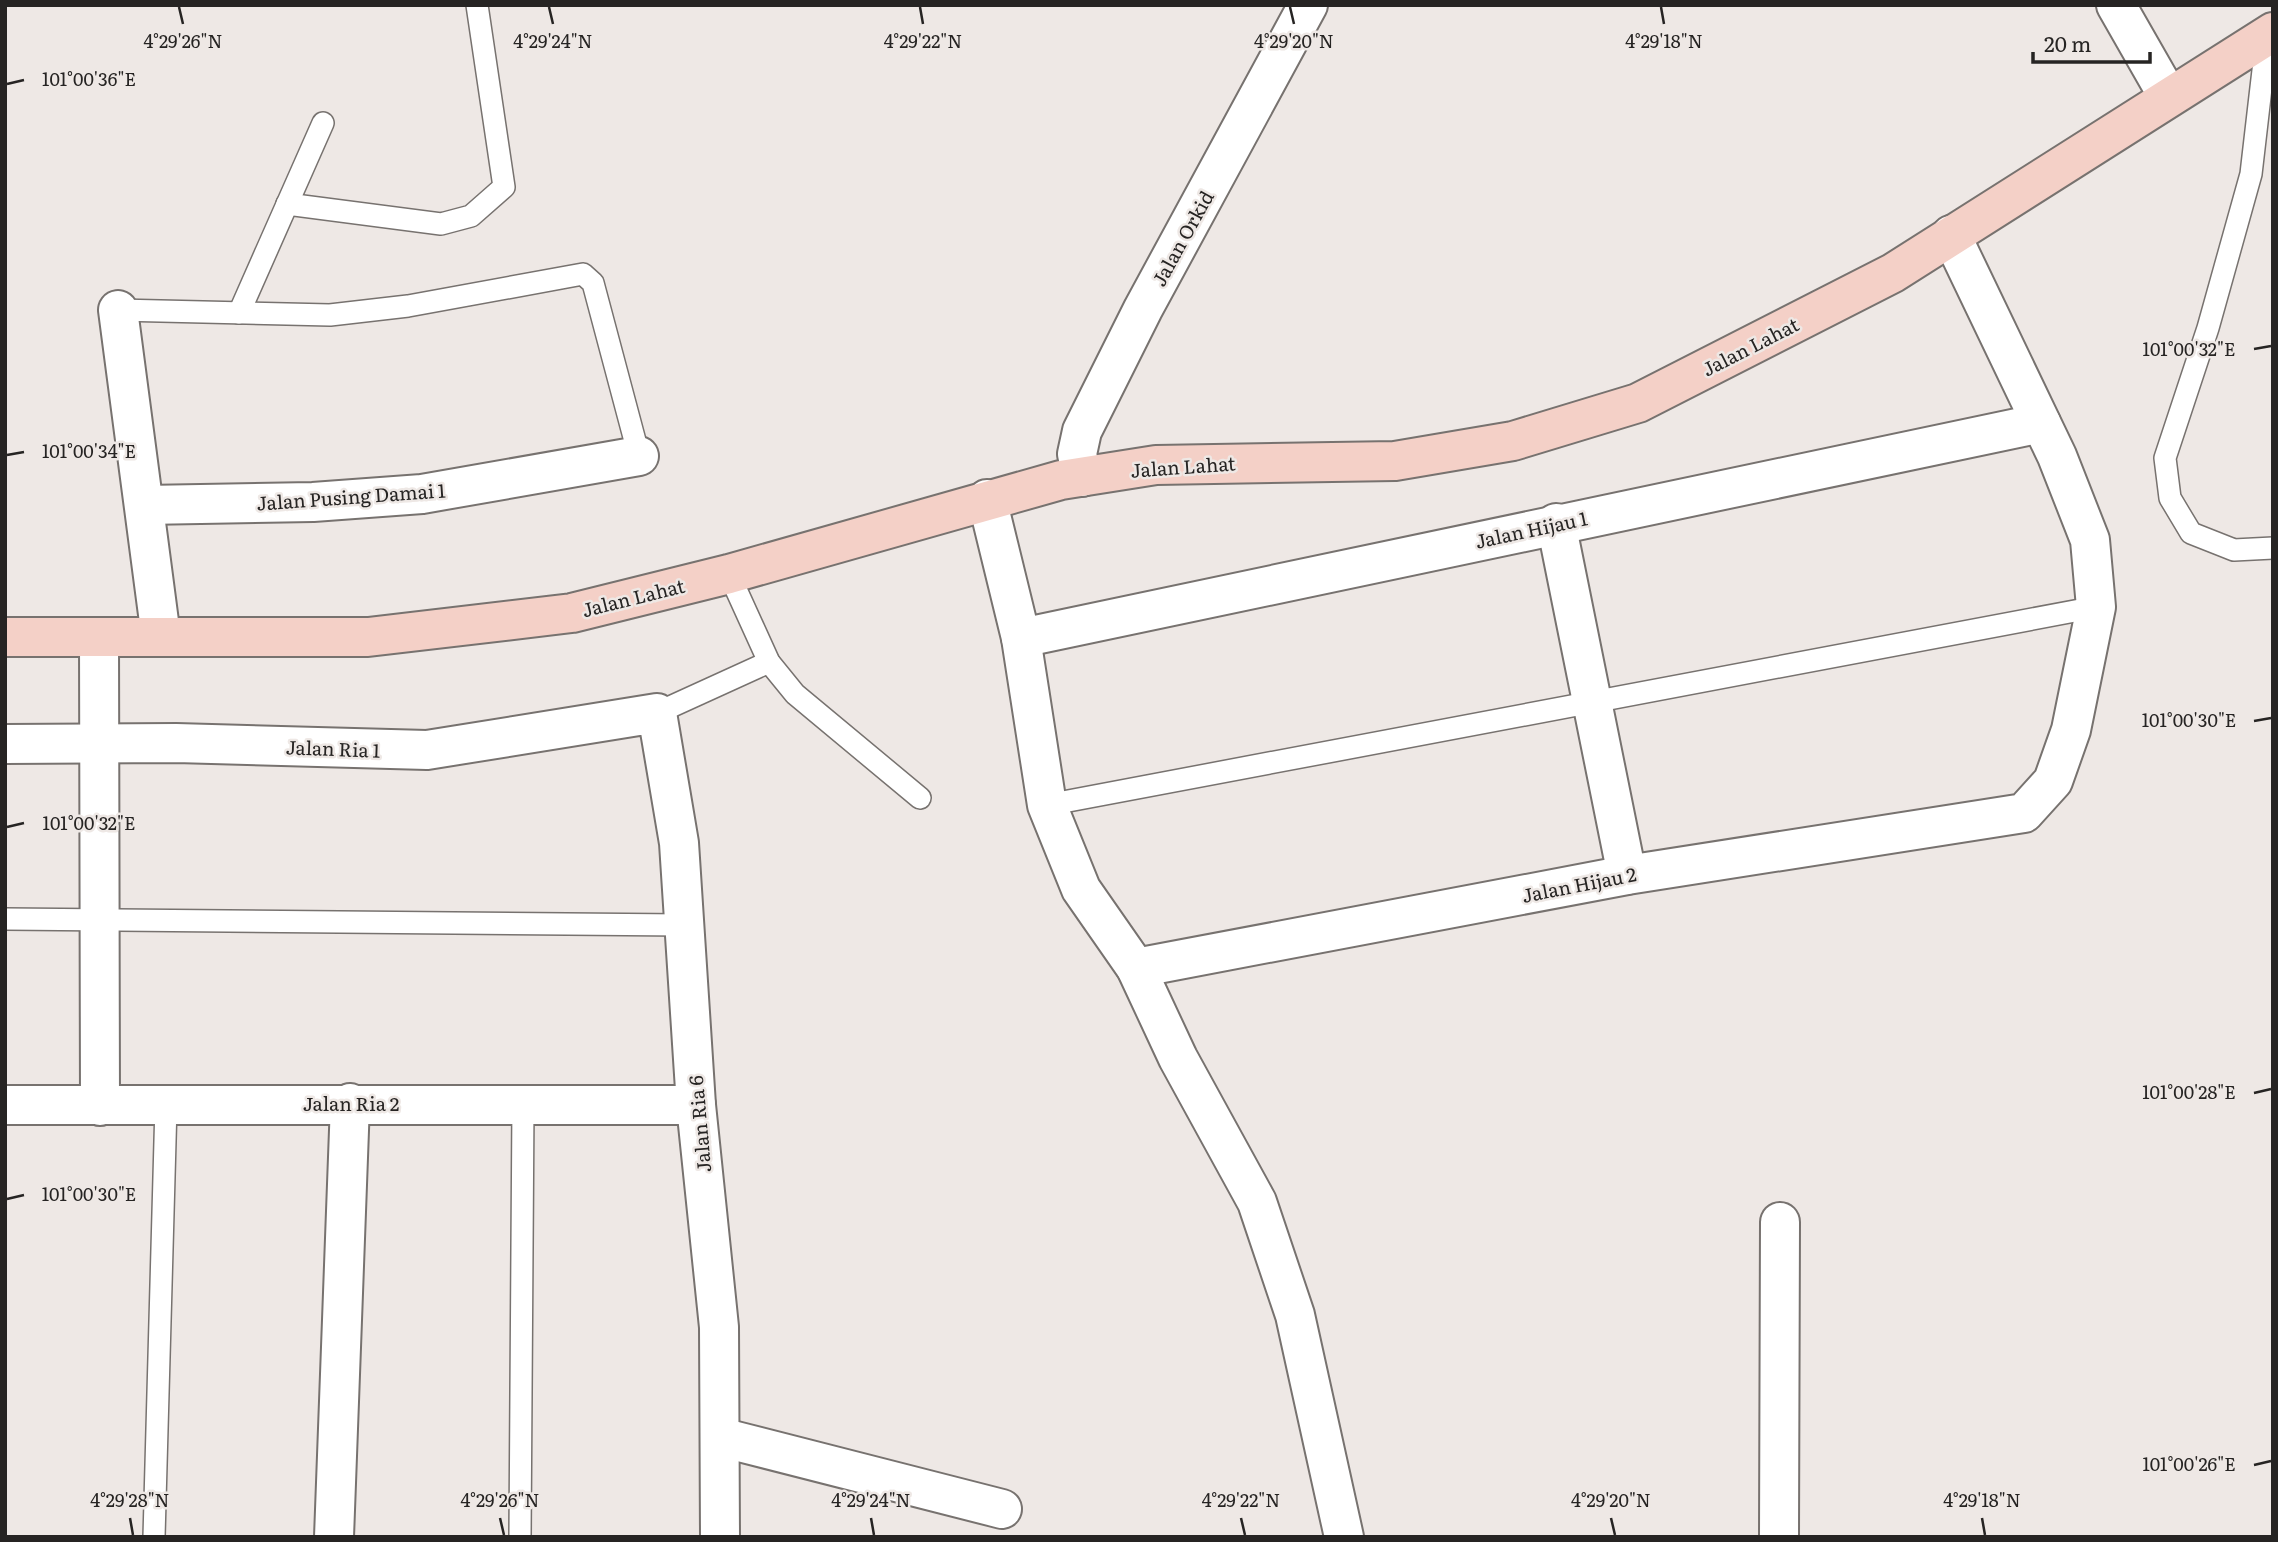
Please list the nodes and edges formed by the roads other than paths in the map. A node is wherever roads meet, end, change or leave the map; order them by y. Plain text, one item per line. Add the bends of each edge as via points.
1 (477, 5) edge
2 (1308, 5) edge
3 (2116, 5) edge
4 (2270, 34) edge
5 (2168, 96) junction
6 (323, 123) dead end
7 (287, 204) junction
8 (1951, 235) junction
9 (118, 310) joint
10 (239, 313) junction
11 (2041, 423) junction
12 (639, 456) joint
13 (1082, 477) junction
14 (987, 499) junction
15 (145, 505) junction
16 (1556, 523) junction
17 (2273, 548) edge
18 (729, 574) junction
19 (2096, 607) junction
20 (5, 637) edge
21 (99, 637) junction
22 (161, 637) junction
23 (1021, 638) junction
24 (769, 662) junction
25 (1590, 703) junction
26 (657, 713) junction
27 (5, 744) edge
28 (97, 744) junction
29 (919, 798) dead end
30 (1046, 806) junction
31 (1627, 875) junction
32 (5, 919) edge
33 (99, 920) junction
34 (684, 925) junction
35 (1136, 968) junction
36 (350, 1103) junction
37 (523, 1104) junction
38 (5, 1105) edge
39 (166, 1105) junction
40 (696, 1105) junction
41 (100, 1106) junction
42 (1780, 1222) dead end
43 (720, 1437) junction
44 (1002, 1509) dead end
45 (154, 1537) edge
46 (334, 1537) edge
47 (520, 1537) edge
48 (720, 1537) edge
49 (1344, 1537) edge
50 (1779, 1537) edge

1 - 7 lane via 504,187 471,216 441,223
2 - 13 street, Jalan Orkid via 1082,431 1077,454
3 - 5 street
4 - 5 main road, Jalan Lahat
4 - 17 lane via 2250,174 2208,328 2165,458 2170,498 2191,533 2234,550
5 - 8 main road, Jalan Lahat
6 - 7 lane
7 - 10 lane
8 - 11 street
8 - 13 main road, Jalan Lahat via 1893,273 1638,403 1513,441 1395,461 1156,465
9 - 10 lane
9 - 15 street
10 - 12 lane via 330,316 583,274 593,283
11 - 16 street, Jalan Hijau 1
11 - 19 street via 2090,540
12 - 15 street, Jalan Pusing Damai 1 via 422,494 313,502
13 - 14 main road, Jalan Lahat
14 - 18 main road, Jalan Lahat
14 - 23 street
15 - 22 street
16 - 23 street, Jalan Hijau 1
16 - 25 street
18 - 22 main road, Jalan Lahat via 572,613 368,636
18 - 24 lane
19 - 25 lane
19 - 31 street, Jalan Hijau 2 via 2071,730 2053,781 2024,813
20 - 21 main road, Jalan Lahat
21 - 22 main road, Jalan Lahat
21 - 28 street
23 - 30 street
24 - 26 lane
24 - 29 lane via 795,694
25 - 30 lane
25 - 31 street
26 - 28 street, Jalan Ria 1 via 427,750
26 - 34 street, Jalan Ria 6 via 679,843
27 - 28 street, Jalan Ria 1
28 - 33 street
30 - 35 street via 1081,889
31 - 35 street, Jalan Hijau 2
32 - 33 lane
33 - 34 lane
33 - 41 street
34 - 40 street, Jalan Ria 6
35 - 49 street via 1178,1058 1257,1202 1296,1315
36 - 37 street, Jalan Ria 2
36 - 39 street, Jalan Ria 2
36 - 46 street
37 - 40 street, Jalan Ria 2
37 - 47 lane
38 - 41 street, Jalan Ria 2
39 - 41 street, Jalan Ria 2
39 - 45 lane
40 - 43 street, Jalan Ria 6 via 719,1327
42 - 50 street
43 - 44 street
43 - 48 street, Jalan Ria 6

